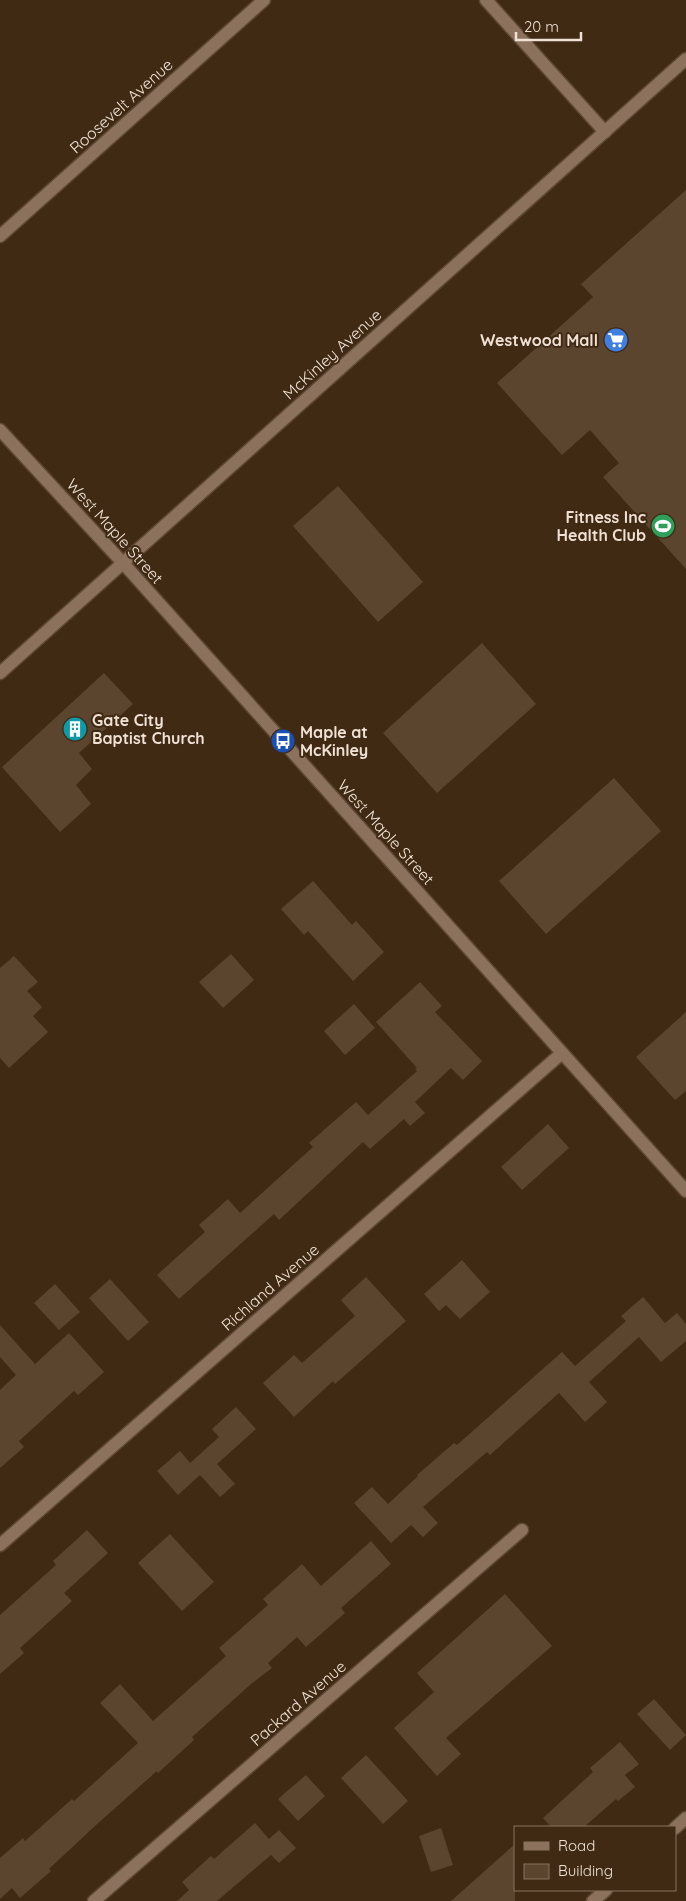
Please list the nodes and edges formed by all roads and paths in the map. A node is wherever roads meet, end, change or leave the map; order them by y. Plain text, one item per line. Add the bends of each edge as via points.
1 (264, 0) edge
2 (486, 0) edge
3 (686, 59) edge
4 (605, 132) junction
5 (0, 236) edge
6 (0, 430) edge
7 (123, 564) junction
8 (0, 673) edge
9 (562, 1053) junction
10 (686, 1191) edge
11 (522, 1530) dead end
12 (0, 1545) edge
13 (686, 1818) edge
14 (676, 1827) edge
15 (605, 1891) edge
16 (94, 1901) edge
17 (593, 1901) edge

1 - 5 street, Roosevelt Avenue
2 - 4 street
3 - 4 street, McKinley Avenue
4 - 7 street, McKinley Avenue
6 - 7 street, West Maple Street
7 - 8 street, McKinley Avenue
7 - 9 street, West Maple Street
9 - 10 street, West Maple Street
9 - 12 street, Richland Avenue
11 - 16 street, Packard Avenue
13 - 14 street
15 - 17 street

